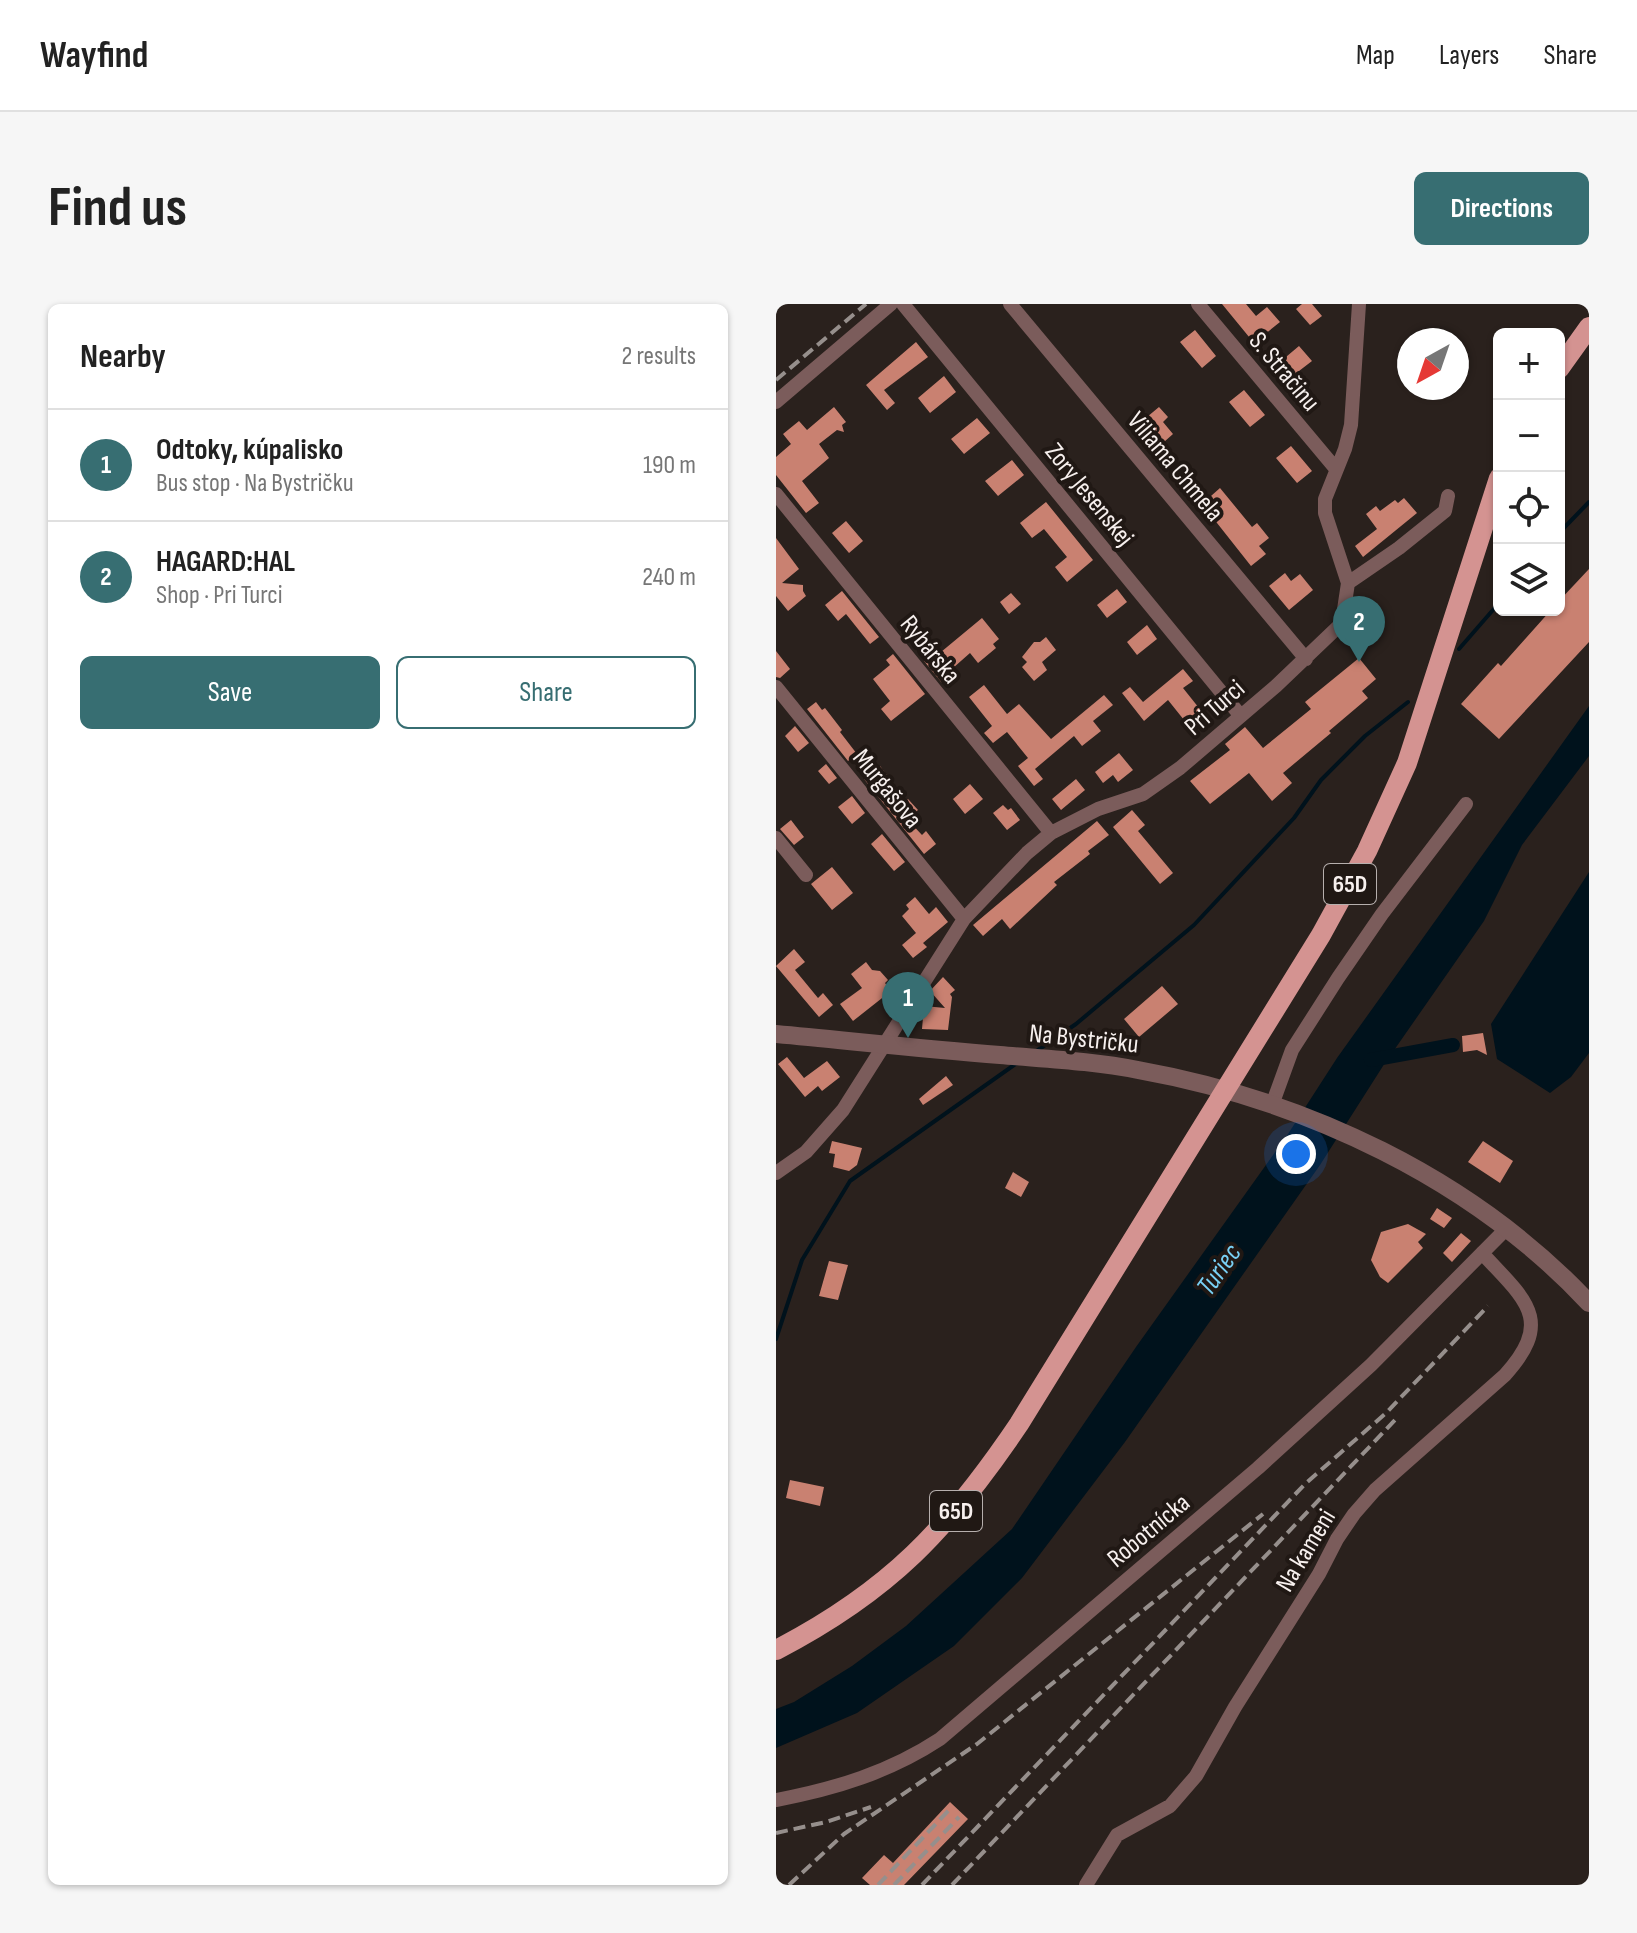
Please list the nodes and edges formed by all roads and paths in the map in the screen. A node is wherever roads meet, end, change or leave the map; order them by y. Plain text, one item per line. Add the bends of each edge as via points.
1 (891, 304) edge
2 (903, 304) edge
3 (1010, 304) edge
4 (1198, 304) edge
5 (1359, 304) edge
6 (1589, 327) edge
7 (1565, 361) edge
8 (776, 402) edge
9 (1336, 469) junction
10 (776, 494) edge
11 (1493, 495) edge
12 (1448, 496) dead end
13 (1348, 583) junction
14 (1306, 659) junction
15 (776, 687) edge
16 (1240, 715) junction
17 (1466, 804) dead end
18 (1051, 833) junction
19 (776, 838) edge
20 (806, 875) dead end
21 (964, 919) junction
22 (776, 1034) edge
23 (887, 1044) junction
24 (1223, 1090) junction
25 (1278, 1107) junction
26 (776, 1173) edge
27 (1507, 1228) junction
28 (1482, 1253) junction
29 (1589, 1303) edge
30 (776, 1650) edge
31 (776, 1800) edge
32 (1086, 1885) edge

1 - 8 street
2 - 16 street, Zory Jesenskej
3 - 14 street, Viliama Chmela
4 - 9 street, S. Stračinu
5 - 9 street, Pri Turci via 1351,425
6 - 7 main road
9 - 13 street, Pri Turci via 1325,513
10 - 18 street, Rybárska
11 - 24 main road, 65D via 1386,814 1321,935
12 - 13 street via 1445,511
13 - 14 street, Pri Turci via 1342,623
14 - 16 street, Pri Turci
15 - 21 street, Murgašova
16 - 18 street, Pri Turci via 1143,794
17 - 25 street via 1382,914 1292,1050
18 - 21 street, Pri Turci
19 - 20 street
21 - 23 street, Pri Turci
22 - 23 street, Na Bystričku
23 - 24 street, Na Bystričku via 1136,1069
23 - 26 street via 818,1141
24 - 25 street, Na Bystričku
24 - 30 main road, 65D via 1019,1424 958,1508 870,1593
25 - 27 street, Na Bystričku via 1357,1138
27 - 28 street, Robotnícka
27 - 29 street, Na Bystričku
28 - 31 street, Robotnícka via 1258,1468 940,1739 859,1780
28 - 32 street, Na kameni via 1527,1304 1531,1329 1524,1353 1354,1514 1196,1776 1170,1806 1117,1835

